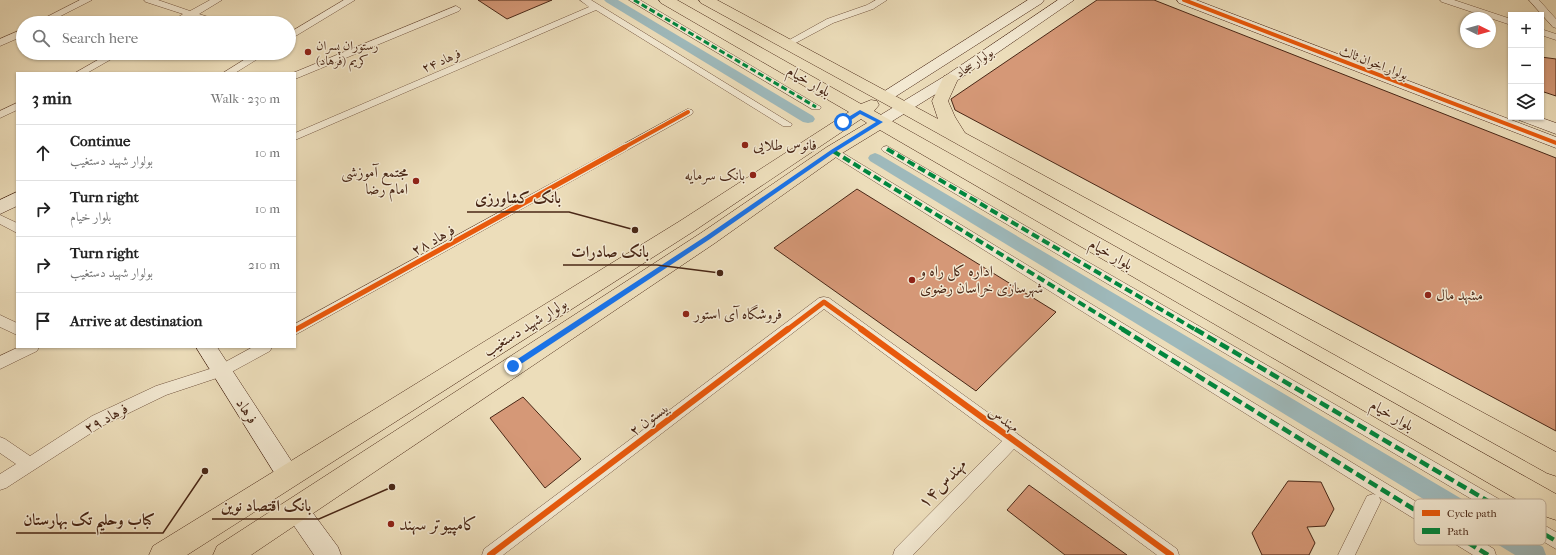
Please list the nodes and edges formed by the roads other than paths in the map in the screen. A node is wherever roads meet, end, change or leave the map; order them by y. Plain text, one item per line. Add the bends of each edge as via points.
1 (87, 0) edge
2 (149, 0) edge
3 (217, 0) edge
4 (350, 0) edge
5 (585, 0) edge
6 (634, 0) edge
7 (666, 0) edge
8 (706, 0) edge
9 (856, 0) edge
10 (882, 0) edge
11 (1037, 0) edge
12 (1067, 0) edge
13 (1184, 0) edge
14 (1215, 0) edge
15 (1445, 0) edge
16 (1534, 0) edge
17 (596, 7) junction
18 (870, 7) junction
19 (456, 9) dead end
20 (190, 14) junction
21 (54, 16) edge
22 (186, 16) edge
23 (196, 16) edge
24 (1508, 21) edge
25 (1556, 25) edge
26 (296, 33) edge
27 (1544, 33) edge
28 (16, 35) edge
29 (1556, 37) edge
30 (0, 43) edge
31 (787, 44) junction
32 (104, 60) edge
33 (250, 60) edge
34 (82, 72) edge
35 (230, 72) edge
36 (296, 76) edge
37 (950, 79) junction
38 (885, 97) junction
39 (16, 107) edge
40 (816, 107) dead end
41 (904, 107) junction
42 (1508, 111) edge
43 (688, 112) dead end
44 (860, 112) junction
45 (0, 115) edge
46 (1533, 120) edge
47 (880, 122) junction
48 (787, 124) dead end
49 (1556, 129) edge
50 (296, 137) edge
51 (961, 139) junction
52 (1556, 143) edge
53 (887, 149) dead end
54 (833, 151) junction
55 (16, 199) edge
56 (0, 208) edge
57 (0, 219) edge
58 (16, 228) edge
59 (824, 302) joint
60 (0, 320) edge
61 (16, 329) edge
62 (296, 329) edge
63 (30, 348) edge
64 (207, 348) edge
65 (263, 348) edge
66 (0, 363) edge
67 (222, 371) junction
68 (1013, 440) junction
69 (0, 444) edge
70 (29, 464) junction
71 (1556, 465) edge
72 (288, 475) junction
73 (0, 483) edge
74 (1484, 499) edge
75 (1540, 499) edge
76 (1374, 501) dead end
77 (1546, 502) edge
78 (1556, 508) edge
79 (296, 509) junction
80 (1414, 509) edge
81 (1546, 535) edge
82 (1556, 541) edge
83 (1472, 545) edge
84 (163, 555) edge
85 (227, 555) edge
86 (329, 555) edge
87 (490, 555) edge
88 (901, 555) edge
89 (1171, 555) edge
90 (1346, 555) edge
91 (1488, 555) edge

1 - 21 street
2 - 20 street
3 - 20 street
4 - 26 street
5 - 17 street
6 - 40 street
7 - 44 main road, بلوار خیام
8 - 31 main road, بلوار خیام
9 - 18 street
10 - 18 street
11 - 38 street, بولوار سجاد
12 - 37 street, بولوار سجاد
13 - 52 street, بولوار اخوان ثالث
14 - 42 street
15 - 24 street
16 - 25 street
17 - 48 street
17 - 50 street, فرهاد ۲۴
18 - 31 street via 830,21
19 - 36 street
20 - 22 street
20 - 23 street
27 - 29 street
28 - 30 street
31 - 38 main road, بلوار خیام
32 - 34 street
33 - 35 street
37 - 41 street, بولوار سجاد
37 - 51 main road via 940,101 946,118
38 - 41 main road, بلوار خیام
38 - 44 main road, بولوار شهید دستغیب
39 - 45 street
41 - 47 street, بولوار سجاد
41 - 51 main road, بلوار خیام
43 - 62 street, فرهاد ۲۸
44 - 47 main road, بلوار خیام
44 - 72 main road, بولوار شهید دستغیب via 687,226
46 - 49 street
47 - 54 main road, بولوار شهید دستغیب
47 - 75 main road, بلوار خیام
51 - 71 main road, بلوار خیام
53 - 74 street
54 - 79 main road, بولوار شهید دستغیب via 708,238
54 - 80 street
55 - 56 street
57 - 58 street
59 - 68 street, مهندس
59 - 87 street, بیستون ۲
60 - 61 street
63 - 66 street
64 - 67 street, فرهاد
65 - 67 street
67 - 70 street, فرهاد ۲۹ via 161,390 97,421
67 - 72 street, فرهاد
68 - 88 street, مهندس۱۴
68 - 89 street, مهندس
69 - 70 street
70 - 73 street, فرهاد ۲۹
72 - 84 main road, بولوار شهید دستغیب
76 - 90 street
77 - 78 main road, بلوار خیام
79 - 85 main road, بولوار شهید دستغیب
79 - 86 street
81 - 82 street
83 - 91 street

